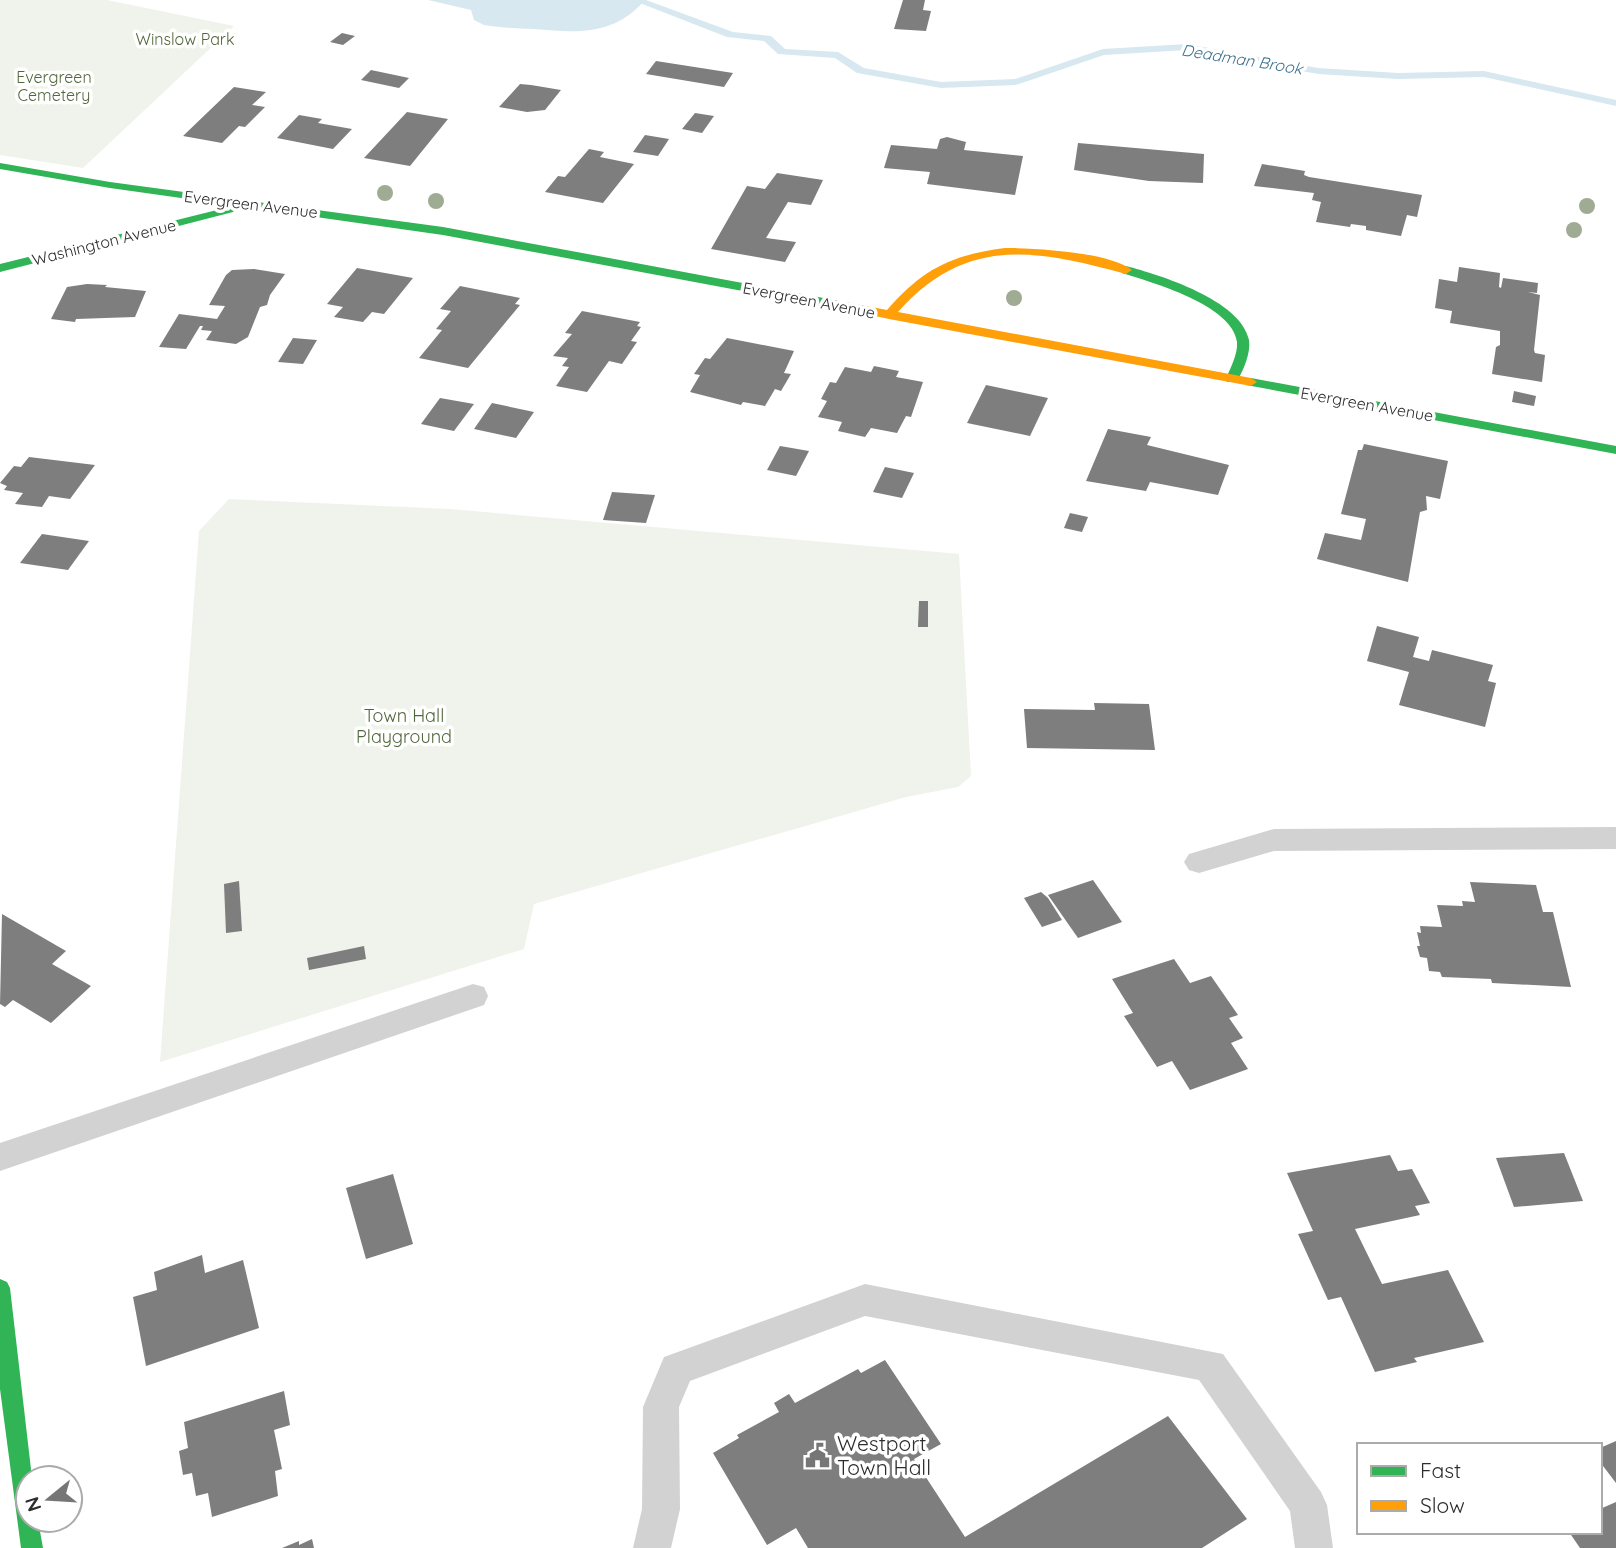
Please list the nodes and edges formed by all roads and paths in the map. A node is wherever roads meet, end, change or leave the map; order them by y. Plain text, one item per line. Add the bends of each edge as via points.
1 (0, 166) edge
2 (249, 204) junction
3 (0, 268) edge
4 (889, 315) junction
5 (1233, 379) junction
6 (1616, 450) edge
7 (1616, 838) edge
8 (1199, 862) dead end
9 (473, 996) dead end
10 (0, 1157) edge
11 (0, 1288) edge
12 (32, 1548) edge
13 (652, 1548) edge
14 (1314, 1548) edge

1 - 2 main road, Evergreen Avenue
2 - 3 main road, Washington Avenue
2 - 4 main road, Evergreen Avenue via 443,231
4 - 5 main road, Evergreen Avenue
4 - 5 main road via 915,285 958,262 1016,252 1101,262 1223,311 1242,334 1244,348
5 - 6 main road, Evergreen Avenue
7 - 8 lane via 1275,839
9 - 10 lane
11 - 12 main road
13 - 14 lane via 661,1509 661,1406 677,1369 865,1300 1210,1366 1308,1505

